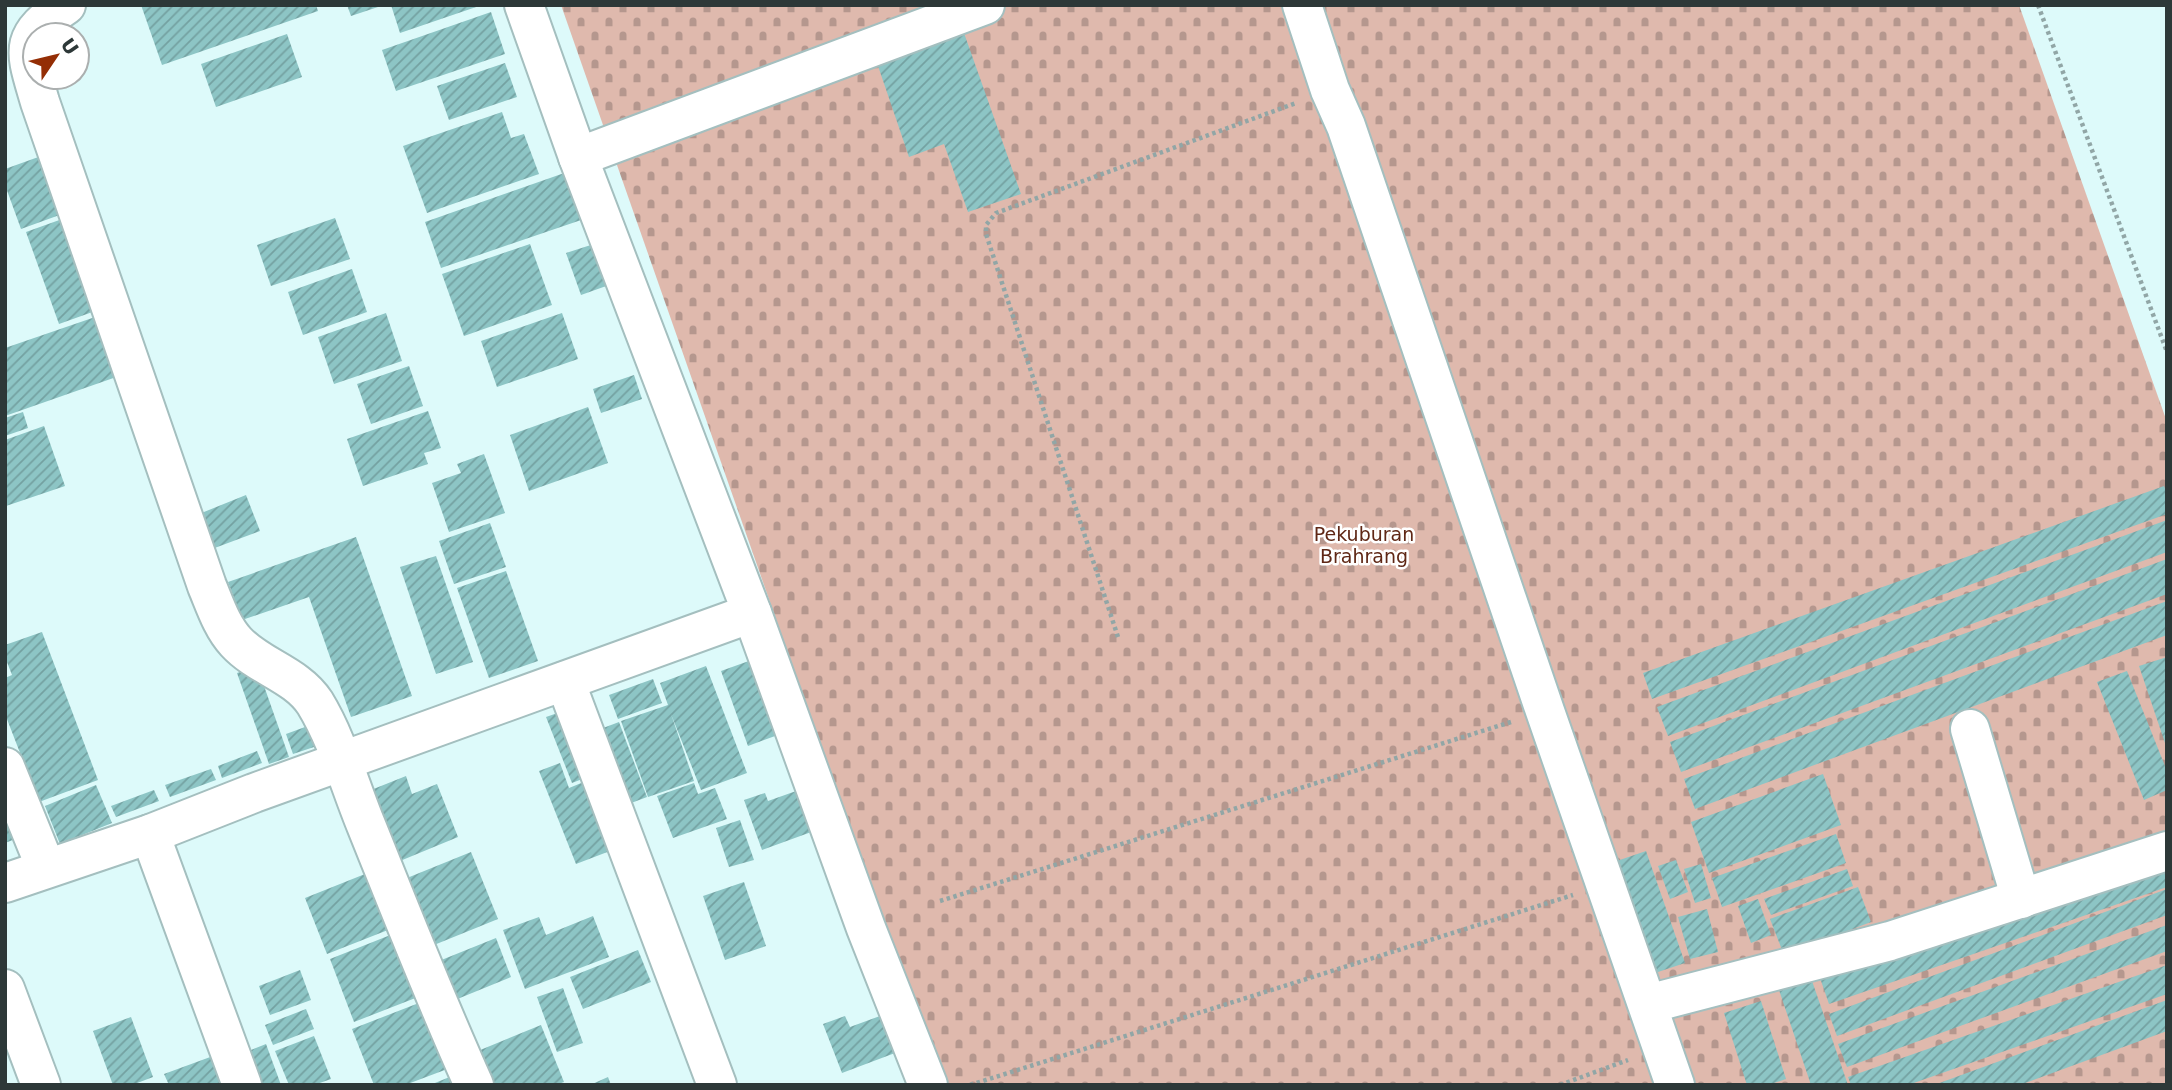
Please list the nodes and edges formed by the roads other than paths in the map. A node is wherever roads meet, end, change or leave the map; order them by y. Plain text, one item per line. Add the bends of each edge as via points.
1 (66, 5) edge
2 (524, 5) edge
3 (985, 5) edge
4 (1302, 5) edge
5 (578, 157) junction
6 (752, 613) junction
7 (565, 681) junction
8 (1969, 729) dead end
9 (341, 762) junction
10 (5, 767) edge
11 (150, 834) junction
12 (2167, 851) edge
13 (46, 869) junction
14 (5, 883) edge
15 (2021, 899) junction
16 (5, 989) edge
17 (1648, 1004) junction
18 (41, 1085) edge
19 (242, 1085) edge
20 (474, 1085) edge
21 (717, 1085) edge
22 (928, 1085) edge
23 (1675, 1085) edge

1 - 9 street via 32,35 27,46 31,70 207,586 236,642 295,682 315,703
2 - 5 street
3 - 5 street
4 - 17 street
5 - 6 street
6 - 7 street
6 - 22 street
7 - 9 street
7 - 21 street
8 - 15 street
9 - 11 street
9 - 20 street
10 - 13 street
11 - 13 street
11 - 19 street
12 - 15 street
13 - 14 street
15 - 17 street via 1889,942
16 - 18 street
17 - 23 street

